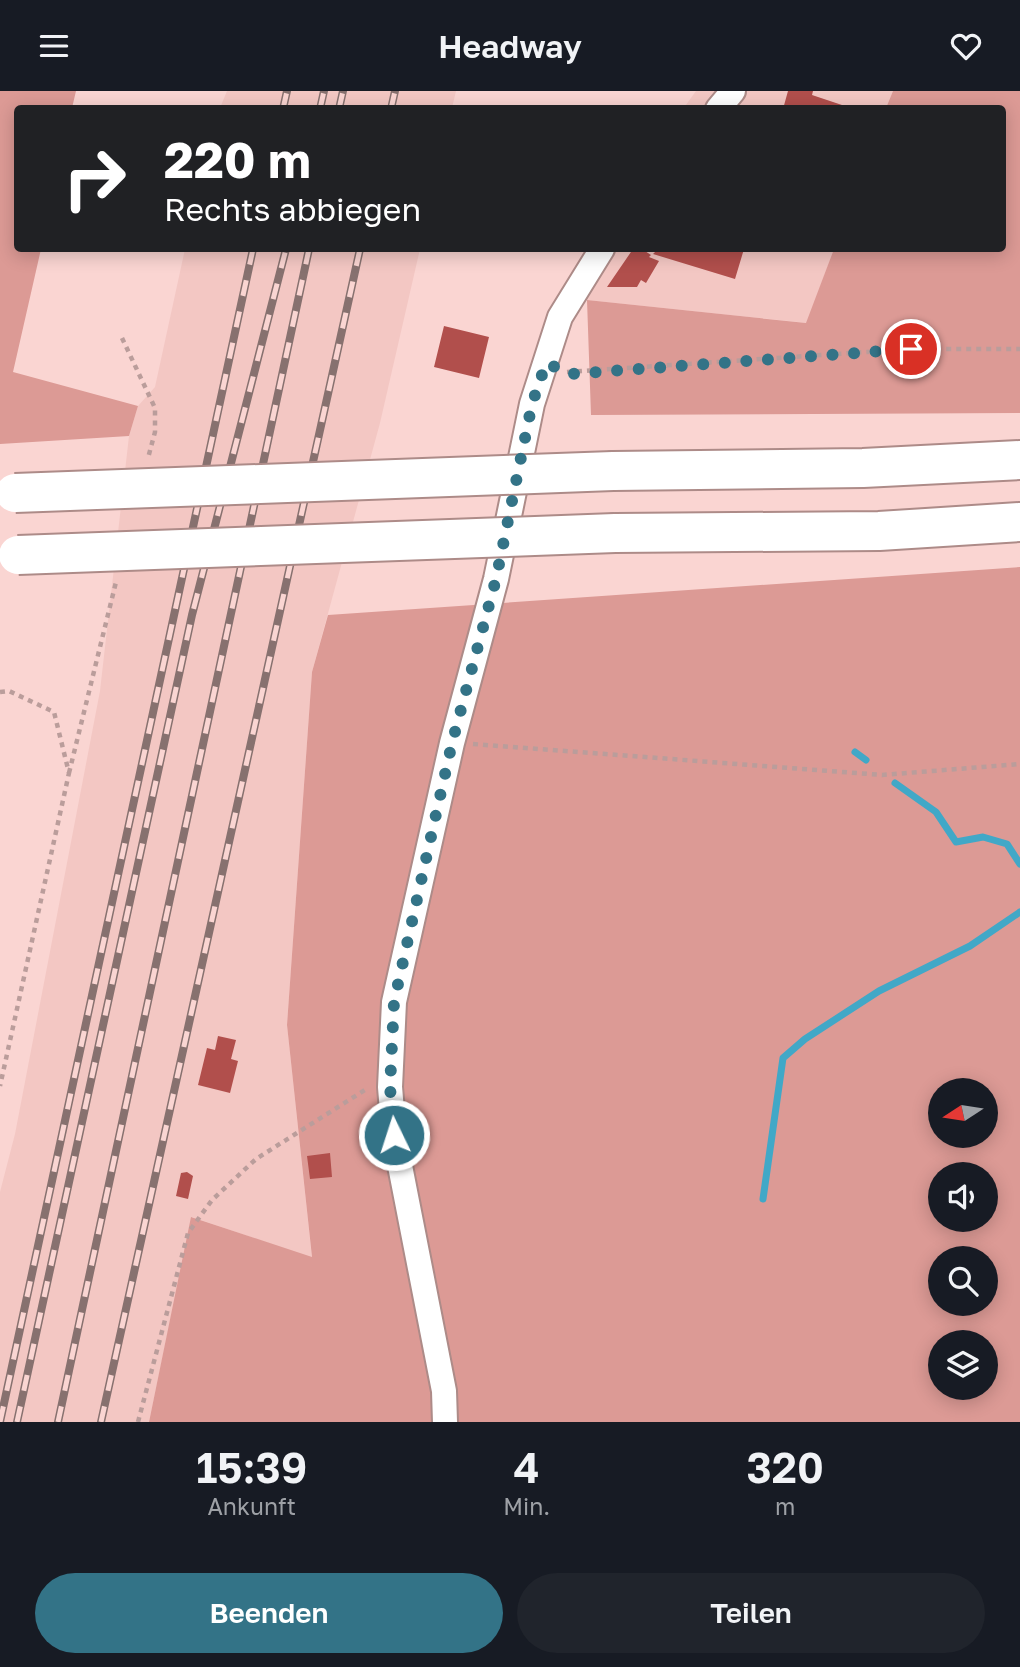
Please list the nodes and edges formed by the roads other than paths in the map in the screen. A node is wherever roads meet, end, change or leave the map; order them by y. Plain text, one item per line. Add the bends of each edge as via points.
1 (733, 91) edge
2 (721, 105) edge
3 (601, 252) edge
4 (1020, 460) edge
5 (8, 494) edge
6 (1020, 522) edge
7 (9, 555) edge
8 (445, 1422) edge

1 - 2 street
3 - 8 street via 560,317 532,404 496,579 452,743 394,1002 390,1087 394,1135 444,1391
4 - 5 highway, bridge
6 - 7 highway, bridge via 878,531 615,533

